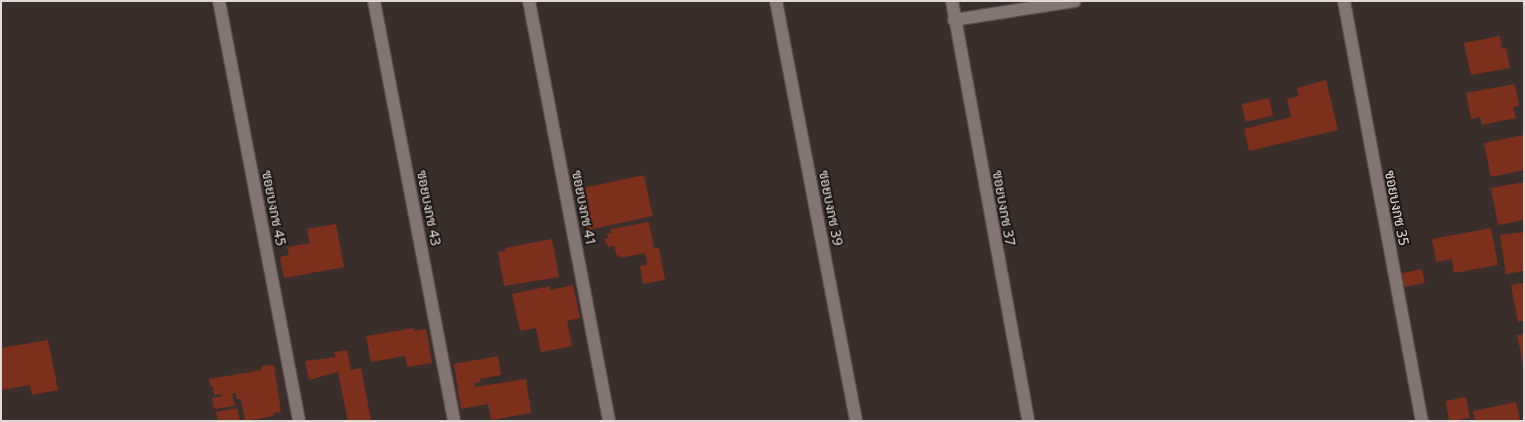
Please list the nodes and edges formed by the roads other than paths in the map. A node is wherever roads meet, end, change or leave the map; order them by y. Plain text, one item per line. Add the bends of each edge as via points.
1 (219, 1) edge
2 (374, 1) edge
3 (529, 1) edge
4 (776, 1) edge
5 (952, 1) edge
6 (1074, 1) edge
7 (1344, 1) edge
8 (954, 20) junction
9 (299, 421) edge
10 (454, 421) edge
11 (609, 421) edge
12 (856, 421) edge
13 (1028, 421) edge
14 (1422, 421) edge

1 - 9 street, ซอยบงกช 45
2 - 10 street, ซอยบงกช 43
3 - 11 street, ซอยบงกช 41
4 - 12 street, ซอยบงกช 39
5 - 8 street, ซอยบงกช 37
6 - 8 street
7 - 14 street, ซอยบงกช 35
8 - 13 street, ซอยบงกช 37

